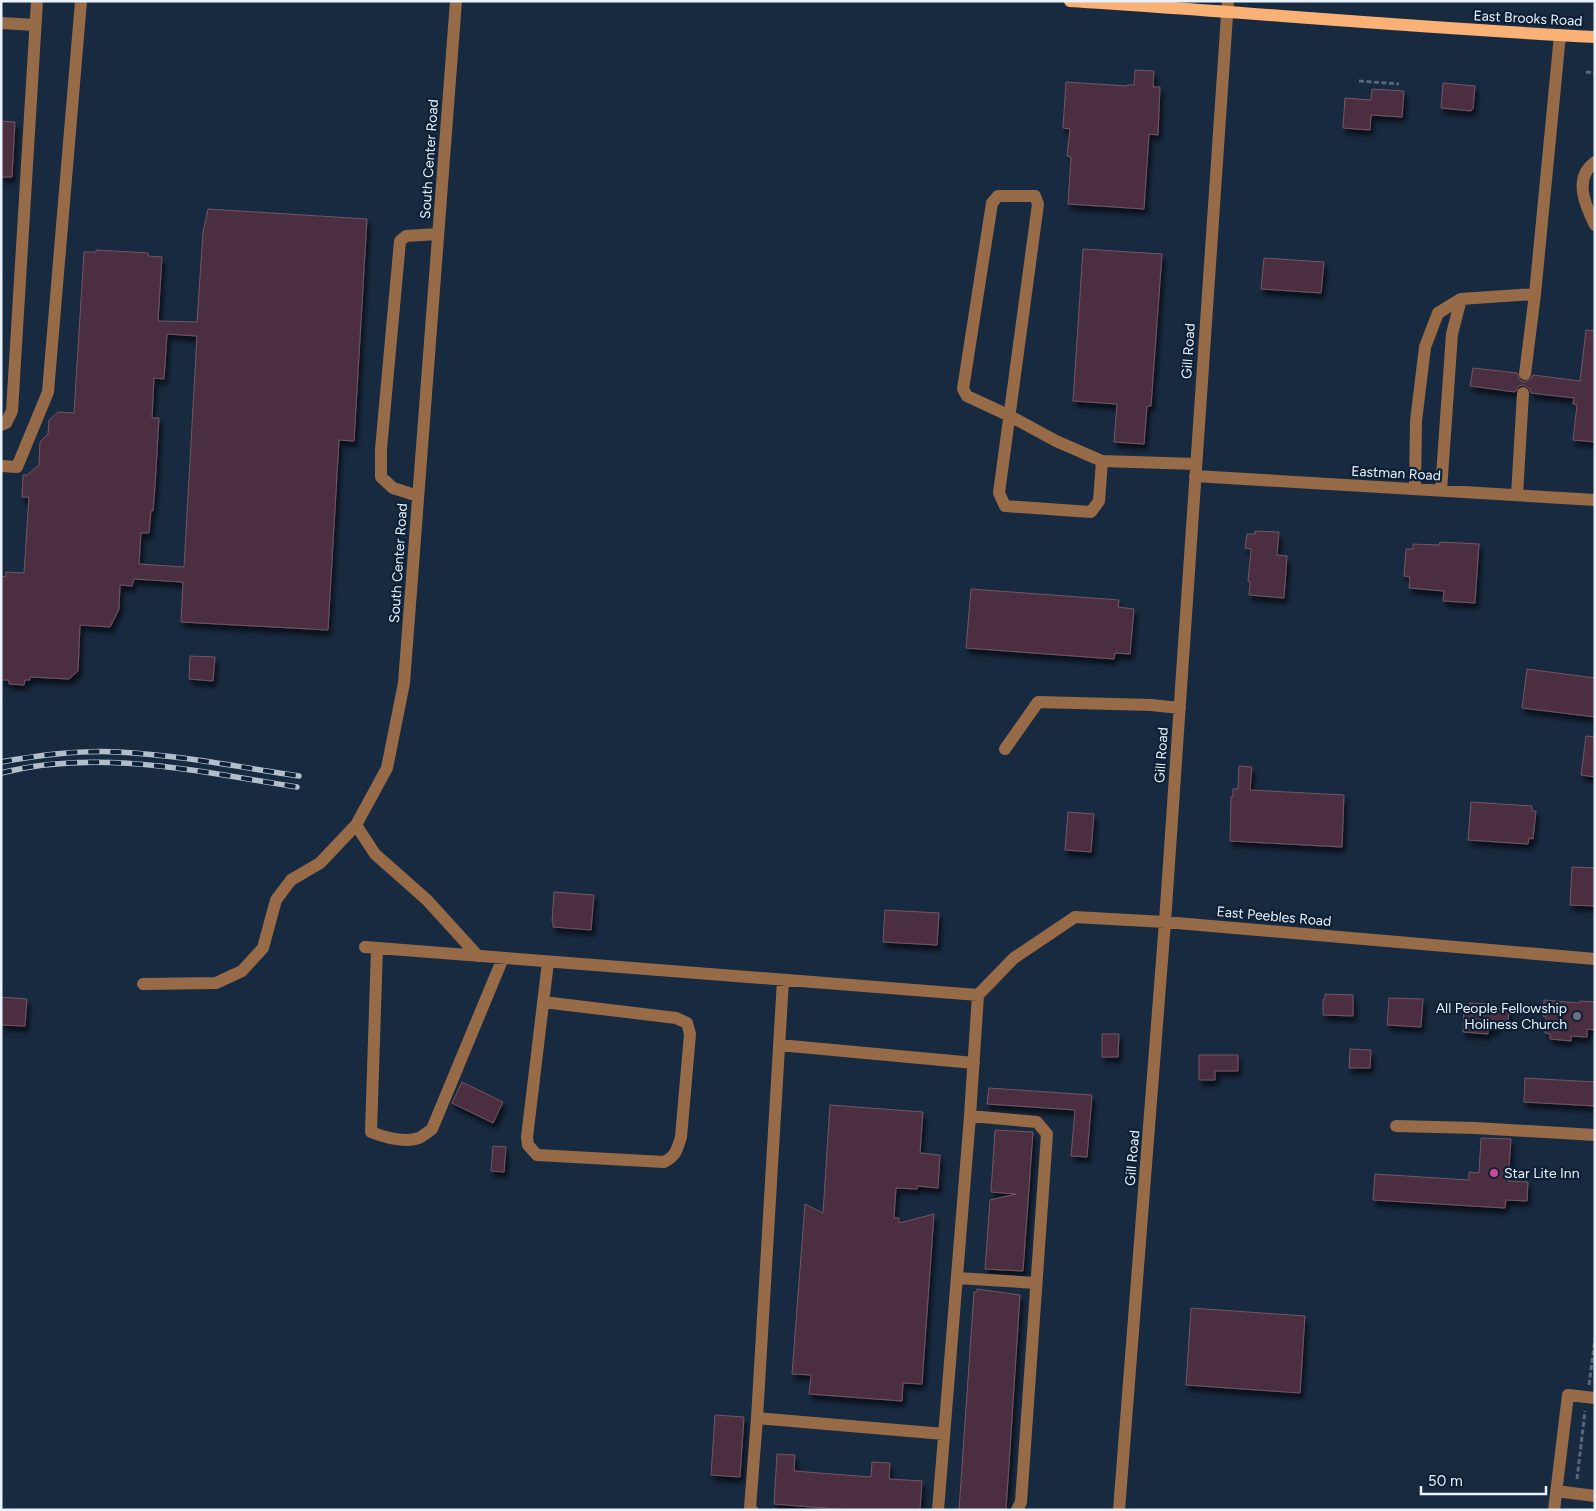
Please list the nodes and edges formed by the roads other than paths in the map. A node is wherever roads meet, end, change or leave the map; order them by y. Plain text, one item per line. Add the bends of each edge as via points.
1 (37, 1) edge
2 (80, 1) edge
3 (456, 1) edge
4 (1070, 1) edge
5 (1227, 6) edge
6 (1, 23) edge
7 (35, 25) junction
8 (1560, 36) junction
9 (1595, 37) edge
10 (1595, 162) edge
11 (1595, 224) edge
12 (438, 234) junction
13 (1535, 294) junction
14 (1461, 299) junction
15 (1525, 374) dead end
16 (1523, 392) dead end
17 (1010, 416) junction
18 (1, 425) edge
19 (1102, 461) junction
20 (1, 466) edge
21 (1195, 470) junction
22 (1415, 489) junction
23 (1441, 490) junction
24 (1517, 495) junction
25 (418, 496) junction
26 (1595, 500) edge
27 (1180, 708) junction
28 (1005, 749) dead end
29 (356, 825) junction
30 (1166, 922) junction
31 (478, 956) junction
32 (503, 958) junction
33 (1595, 959) edge
34 (548, 962) junction
35 (783, 980) junction
36 (144, 984) dead end
37 (978, 995) junction
38 (543, 1002) junction
39 (779, 1045) junction
40 (974, 1063) junction
41 (970, 1116) junction
42 (1396, 1126) dead end
43 (1595, 1135) edge
44 (957, 1278) junction
45 (1036, 1283) junction
46 (1591, 1398) edge
47 (757, 1418) junction
48 (944, 1434) junction
49 (1556, 1491) junction
50 (1595, 1496) edge
51 (752, 1510) edge
52 (938, 1510) edge
53 (1017, 1510) edge
54 (1118, 1510) edge
55 (1554, 1510) edge

1 - 7 street
2 - 20 street via 48,392 17,467
3 - 12 street, South Center Road
4 - 5 main road, East Brooks Road
5 - 8 main road, East Brooks Road via 1361,22
5 - 21 street, Gill Road
6 - 7 street
7 - 18 street via 12,411 6,423
8 - 9 main road, East Brooks Road
8 - 13 street
10 - 11 street via 1587,167 1582,184
12 - 25 street, South Center Road
12 - 25 street via 406,236 400,240 381,449 381,476 393,488
13 - 14 street
13 - 15 street
14 - 22 street via 1438,313 1425,347 1416,421
14 - 23 street via 1452,334
16 - 24 street
17 - 17 street via 1038,204 1035,196 998,196 992,203 963,389 967,396
17 - 19 street
17 - 19 street via 1000,493 1005,506 1091,512 1099,500
19 - 21 street, Eastman Road
21 - 22 street, Eastman Road
21 - 27 street, Gill Road
22 - 23 street, Eastman Road
23 - 24 street, Eastman Road
24 - 26 street, Eastman Road
25 - 29 street, South Center Road via 404,683 386,768
27 - 28 street via 1038,702
27 - 30 street, Gill Road
29 - 31 street via 375,854 427,900
29 - 36 street, South Center Road via 320,863 292,880 276,900 263,948 242,971 216,983
30 - 33 street, East Peebles Road
30 - 37 street, East Peebles Road via 1075,917 1014,958
30 - 54 street, Gill Road
31 - 32 street
31 - 32 street via 371,948 371,1132 405,1140 419,1138 432,1129
32 - 34 street
34 - 35 street
34 - 38 street
35 - 37 street
35 - 39 street
37 - 40 street
38 - 38 street via 528,1145 537,1155 664,1162 673,1157 681,1137 690,1034 687,1023 676,1018
39 - 40 street
39 - 47 street
40 - 41 street
41 - 44 street
41 - 45 street via 1037,1122 1047,1134
42 - 43 street
44 - 45 street
44 - 48 street
45 - 53 street via 1021,1502
46 - 49 street via 1568,1395
47 - 48 street
47 - 51 street
48 - 52 street
49 - 50 street
49 - 55 street

